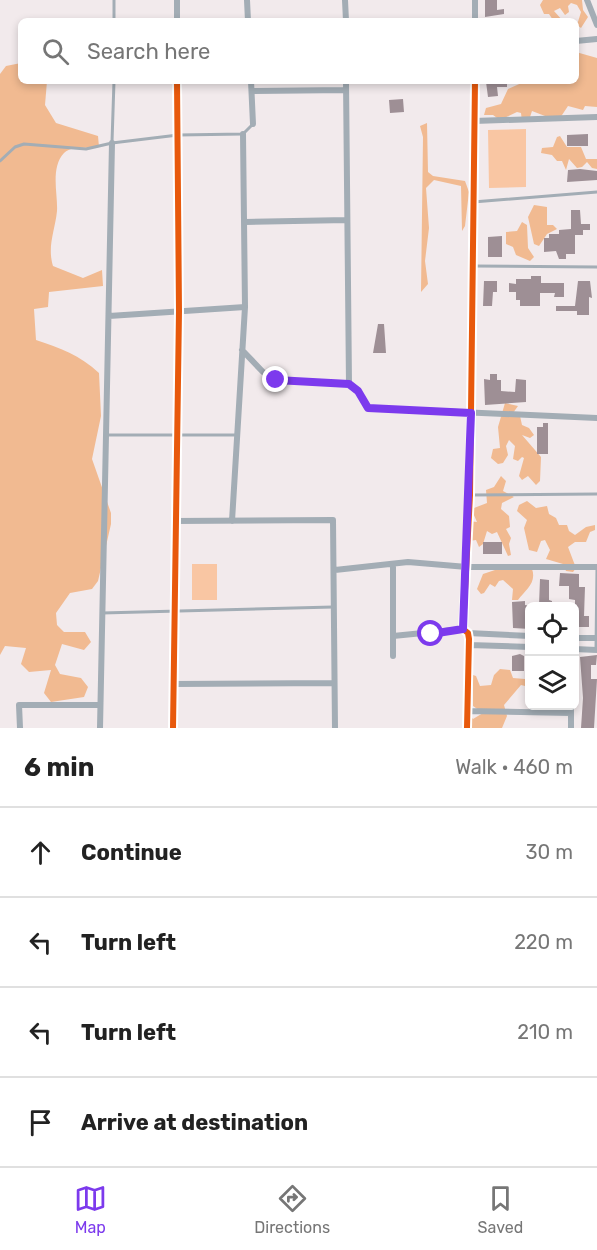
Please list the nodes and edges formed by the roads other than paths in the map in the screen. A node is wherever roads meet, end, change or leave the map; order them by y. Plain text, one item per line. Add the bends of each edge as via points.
1 (114, 0) edge
2 (177, 0) edge
3 (247, 0) edge
4 (345, 0) edge
5 (475, 0) edge
6 (587, 0) edge
7 (114, 18) edge
8 (177, 18) edge
9 (248, 18) edge
10 (346, 18) edge
11 (475, 18) edge
12 (597, 25) edge
13 (597, 39) edge
14 (579, 41) edge
15 (114, 84) edge
16 (177, 84) edge
17 (251, 84) edge
18 (346, 84) edge
19 (475, 84) edge
20 (346, 90) junction
21 (252, 91) junction
22 (597, 117) edge
23 (474, 121) junction
24 (253, 124) joint
25 (243, 134) junction
26 (178, 135) junction
27 (112, 143) junction
28 (0, 161) edge
29 (597, 192) edge
30 (473, 201) junction
31 (347, 220) junction
32 (245, 222) junction
33 (473, 266) junction
34 (597, 267) edge
35 (245, 307) junction
36 (178, 311) junction
37 (109, 316) junction
38 (242, 350) junction
39 (349, 384) junction
40 (471, 413) junction
41 (597, 418) edge
42 (108, 435) junction
43 (176, 435) junction
44 (237, 435) junction
45 (597, 494) edge
46 (470, 495) junction
47 (232, 520) junction
48 (174, 521) junction
49 (393, 564) junction
50 (597, 566) edge
51 (466, 567) junction
52 (335, 570) junction
53 (333, 607) junction
54 (174, 611) junction
55 (100, 613) junction
56 (465, 631) junction
57 (393, 636) junction
58 (525, 636) edge
59 (579, 638) edge
60 (596, 638) edge
61 (469, 645) junction
62 (525, 647) edge
63 (579, 649) edge
64 (596, 650) edge
65 (393, 656) dead end
66 (334, 683) junction
67 (174, 684) junction
68 (100, 705) junction
69 (525, 710) edge
70 (571, 710) edge
71 (467, 711) junction
72 (20, 728) edge
73 (100, 728) edge
74 (173, 728) edge
75 (335, 728) edge
76 (467, 728) edge
77 (571, 728) edge

1 - 7 lane
2 - 8 street
3 - 9 street
4 - 10 street
5 - 11 street
6 - 12 street
13 - 14 street
15 - 27 lane
16 - 26 street
17 - 21 street
18 - 20 street
19 - 23 street
20 - 21 street
20 - 31 street
21 - 24 street
22 - 23 street
23 - 30 street
24 - 25 lane
25 - 26 lane
25 - 32 street
26 - 27 lane
26 - 36 street
27 - 28 lane via 86,149 24,144
27 - 37 street
29 - 30 lane
30 - 33 street
31 - 32 street
31 - 39 street
32 - 35 street
33 - 34 lane
33 - 40 street
35 - 36 street
35 - 38 street
36 - 37 street
36 - 43 street
37 - 42 street
38 - 39 street via 276,380
38 - 44 street
39 - 40 street via 368,408
40 - 41 street
40 - 46 street
42 - 43 lane
42 - 55 street
43 - 44 lane
43 - 48 street
44 - 47 street
45 - 46 lane
46 - 51 street
47 - 48 street
47 - 52 street via 333,520
48 - 54 street
49 - 51 street
49 - 52 street
49 - 57 street
50 - 51 street
50 - 60 lane
51 - 56 street
52 - 53 street
53 - 54 lane
53 - 66 street
54 - 55 lane
54 - 67 street
55 - 68 street
56 - 57 street
56 - 58 street
56 - 61 street
57 - 65 street
59 - 60 street
60 - 64 lane
61 - 62 street
61 - 71 street
63 - 64 street
66 - 67 street
66 - 75 street
67 - 74 street
68 - 72 street via 19,705
68 - 73 street
69 - 71 street
70 - 77 street
71 - 76 street

